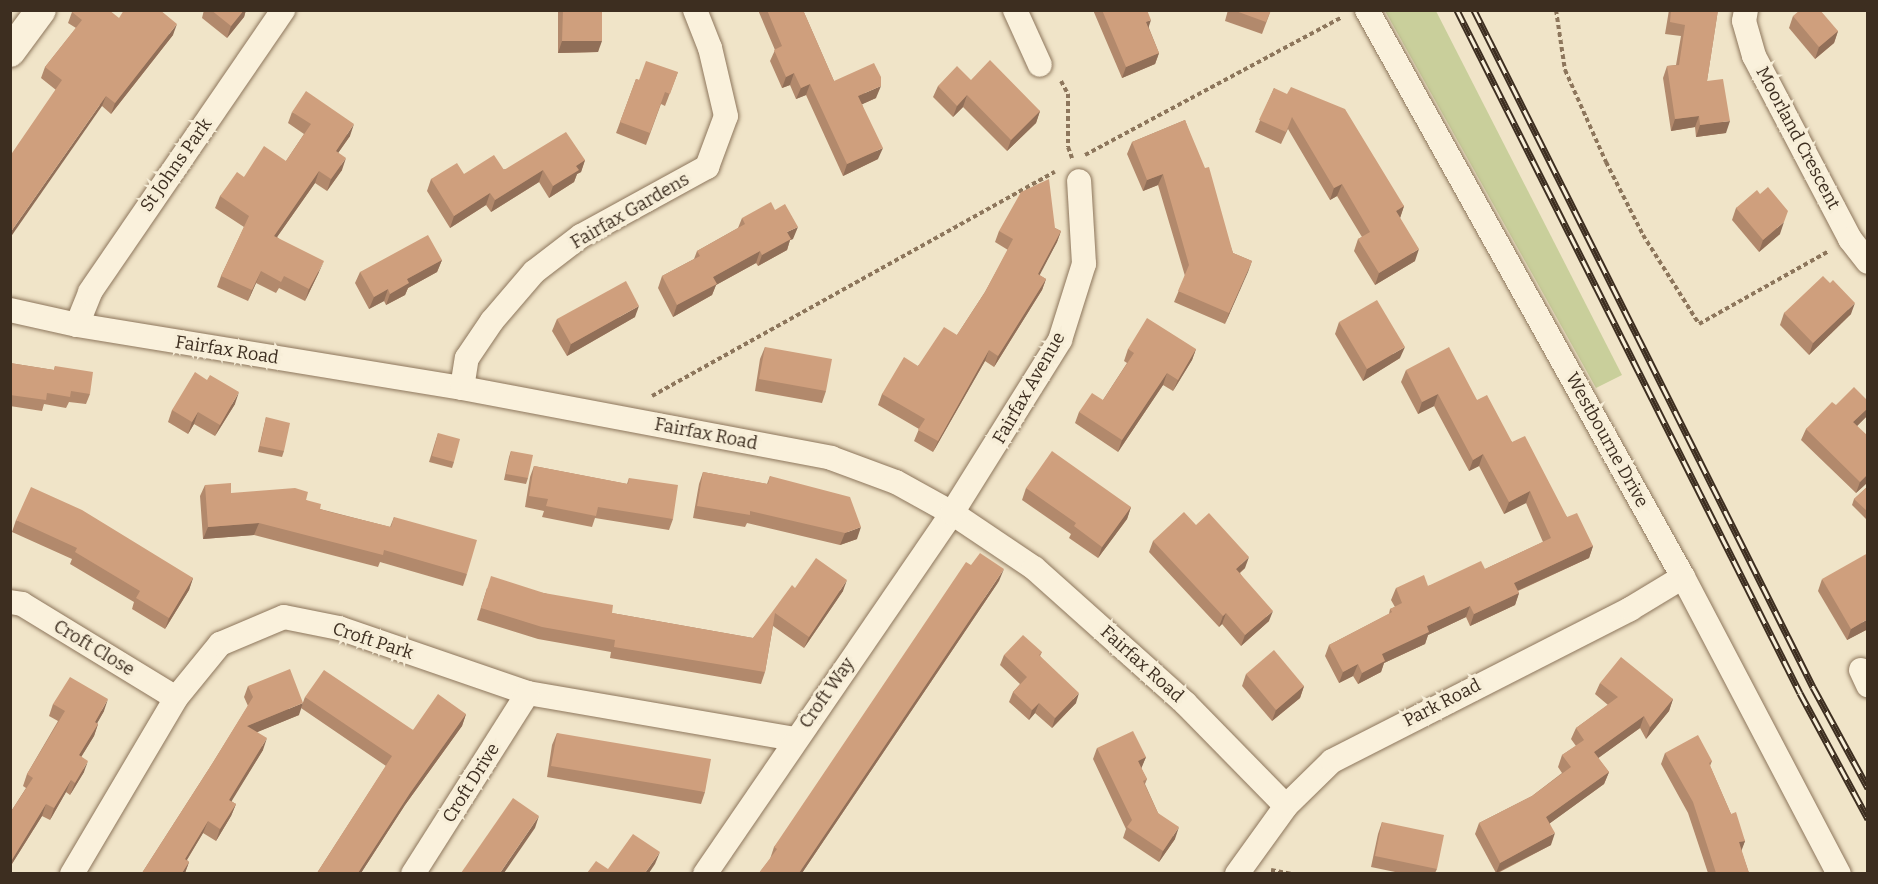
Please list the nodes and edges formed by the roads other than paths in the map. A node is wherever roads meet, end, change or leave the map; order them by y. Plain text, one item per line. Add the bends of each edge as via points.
1 (41, 10) edge
2 (283, 10) edge
3 (694, 10) edge
4 (1015, 10) edge
5 (1367, 10) edge
6 (1746, 10) edge
7 (10, 52) edge
8 (1040, 65) road end
9 (1071, 170) road end
10 (1867, 261) edge
11 (10, 310) edge
12 (77, 325) junction
13 (462, 388) junction
14 (952, 513) junction
15 (1683, 577) junction
16 (10, 602) edge
17 (528, 693) junction
18 (176, 698) junction
19 (795, 739) junction
20 (1286, 806) junction
21 (72, 873) edge
22 (413, 873) edge
23 (705, 873) edge
24 (1237, 873) edge
25 (1839, 873) edge

1 - 7 street
2 - 12 street, St Johns Park via 90,292
3 - 13 street, Fairfax Gardens via 710,48 726,116 708,167 581,236 534,272 492,321 467,358
4 - 8 street
5 - 15 street, Westbourne Drive
6 - 10 street, Moorland Crescent via 1744,21 1754,56 1850,239
9 - 14 street, Fairfax Avenue via 1084,264 1060,340
11 - 12 street, Fairfax Road
12 - 13 street, Fairfax Road
13 - 14 street, Fairfax Road via 831,458 896,482
14 - 19 street, Croft Way
14 - 20 street, Fairfax Road via 1034,568 1185,702
15 - 20 street, Park Road via 1630,609 1332,761
15 - 25 street, Westbourne Drive
16 - 18 street, Croft Close via 22,604
17 - 18 street, Croft Park via 339,628 284,617 220,644
17 - 19 street, Croft Park
17 - 22 street, Croft Drive
18 - 21 street, Croft Park
19 - 23 street, Croft Way
20 - 24 street, Park Road

